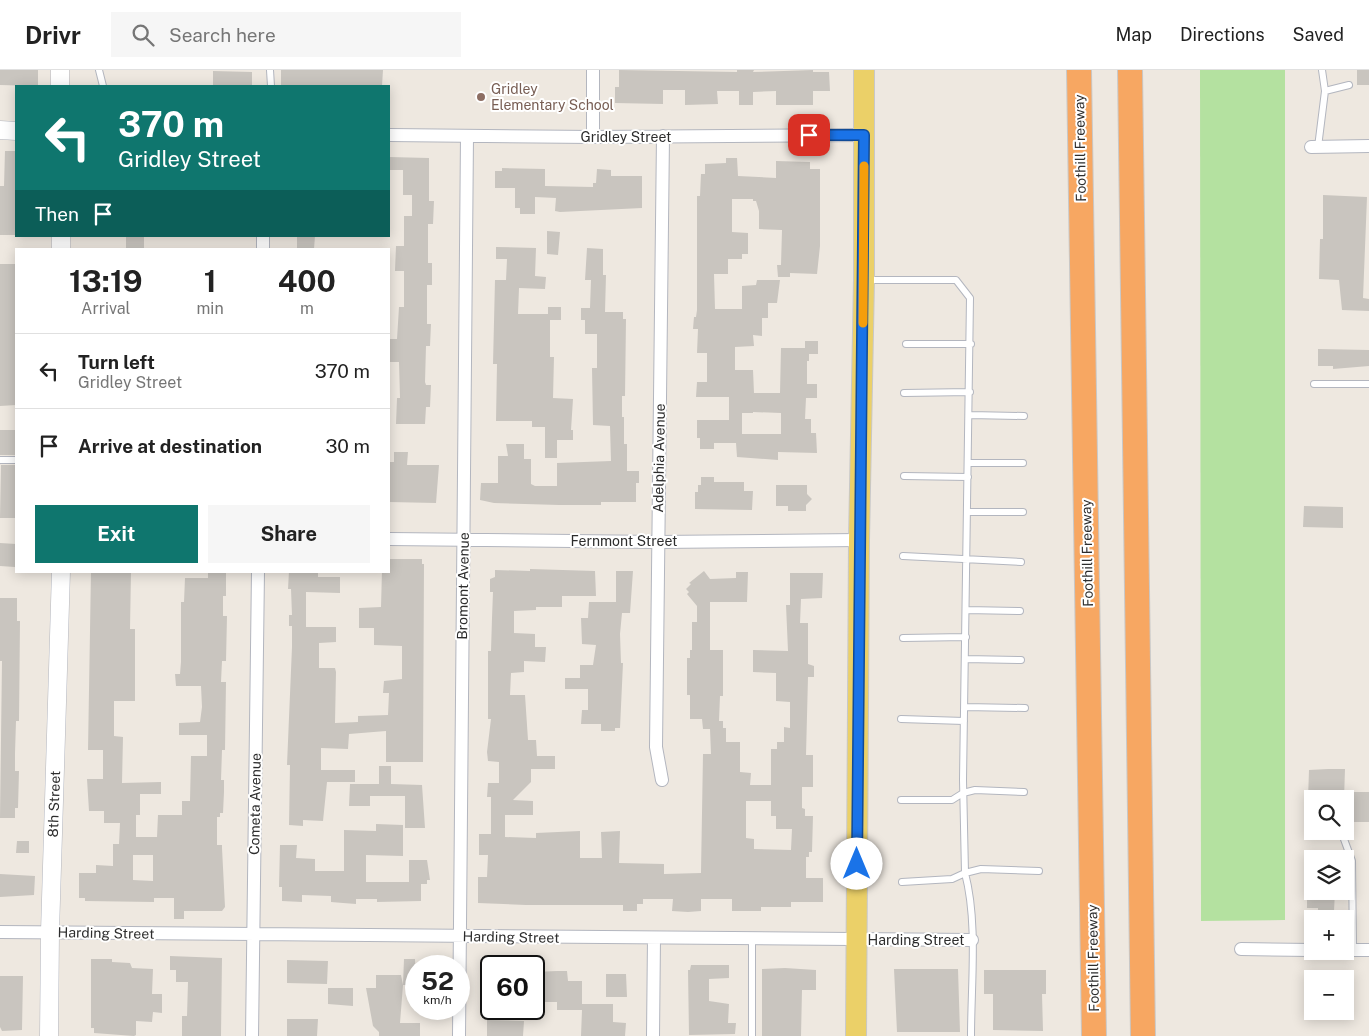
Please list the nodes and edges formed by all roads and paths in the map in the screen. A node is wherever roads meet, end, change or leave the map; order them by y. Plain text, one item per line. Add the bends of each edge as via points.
1 (60, 70) edge
2 (99, 70) edge
3 (270, 70) edge
4 (593, 70) edge
5 (864, 70) edge
6 (1079, 70) edge
7 (1130, 70) edge
8 (1322, 70) edge
9 (60, 85) edge
10 (103, 85) edge
11 (271, 85) edge
12 (1349, 85) dead end
13 (1325, 91) junction
14 (0, 130) edge
15 (15, 130) edge
16 (390, 135) edge
17 (864, 135) junction
18 (467, 136) junction
19 (663, 136) junction
20 (593, 137) junction
21 (1369, 146) edge
22 (1314, 147) joint
23 (864, 280) junction
24 (906, 344) dead end
25 (971, 344) junction
26 (1314, 384) dead end
27 (1369, 384) edge
28 (970, 392) junction
29 (904, 393) dead end
30 (970, 415) junction
31 (1024, 416) dead end
32 (0, 460) edge
33 (15, 460) edge
34 (969, 463) junction
35 (1024, 463) dead end
36 (904, 476) dead end
37 (968, 477) junction
38 (968, 512) junction
39 (1023, 512) dead end
40 (390, 538) edge
41 (464, 540) junction
42 (859, 540) junction
43 (658, 542) junction
44 (903, 556) dead end
45 (967, 558) junction
46 (1022, 562) dead end
47 (61, 573) edge
48 (258, 573) edge
49 (966, 610) junction
50 (1020, 611) dead end
51 (966, 637) junction
52 (903, 638) dead end
53 (966, 659) junction
54 (1021, 660) dead end
55 (964, 707) junction
56 (1025, 708) dead end
57 (901, 719) dead end
58 (964, 721) junction
59 (662, 780) dead end
60 (1024, 792) dead end
61 (964, 793) junction
62 (901, 800) dead end
63 (1344, 840) edge
64 (1039, 871) dead end
65 (965, 873) junction
66 (902, 882) dead end
67 (1350, 910) edge
68 (0, 932) edge
69 (50, 932) junction
70 (254, 934) junction
71 (460, 936) junction
72 (654, 938) junction
73 (752, 939) junction
74 (857, 940) junction
75 (972, 940) junction
76 (1241, 949) dead end
77 (1304, 950) edge
78 (1354, 950) edge
79 (1369, 950) edge
80 (1144, 972) junction
81 (49, 1036) edge
82 (252, 1036) edge
83 (459, 1036) edge
84 (653, 1036) edge
85 (752, 1036) edge
86 (856, 1036) edge
87 (971, 1036) edge
88 (1092, 1036) edge
89 (1143, 1036) edge
90 (1148, 1036) edge

1 - 9 street
2 - 10 lane
3 - 11 lane
4 - 20 street
5 - 17 main road
6 - 88 highway, Foothill Freeway
7 - 80 highway
8 - 13 lane
12 - 13 lane
13 - 22 lane
14 - 15 street
16 - 18 street, Gridley Street
17 - 19 street, Gridley Street
17 - 23 main road
18 - 20 street, Gridley Street
18 - 41 street, Bromont Avenue
19 - 20 street, Gridley Street
19 - 43 street, Adelphia Avenue
21 - 22 street
23 - 25 lane via 956,280 970,298
23 - 42 main road
24 - 25 lane
25 - 28 lane
26 - 27 lane
28 - 29 lane
28 - 30 lane
30 - 31 lane
30 - 34 lane
32 - 33 lane
34 - 35 lane
34 - 37 lane
36 - 37 lane
37 - 38 lane
38 - 39 lane
38 - 45 lane
40 - 41 street, Fernmont Street
41 - 43 street, Fernmont Street
41 - 71 street, Bromont Avenue
42 - 43 street, Fernmont Street
42 - 74 main road
43 - 59 street, Adelphia Avenue via 656,747
44 - 45 lane
45 - 46 lane
45 - 49 lane
47 - 69 street, 8th Street
48 - 70 street, Cometa Avenue
49 - 50 lane
49 - 51 lane
51 - 52 lane
51 - 53 lane
53 - 54 lane
53 - 55 lane
55 - 56 lane
55 - 58 lane
57 - 58 lane
58 - 61 lane
60 - 61 lane via 975,790
61 - 62 lane via 952,800
61 - 65 lane
63 - 67 lane via 1352,861
64 - 65 lane via 981,869
65 - 66 lane via 952,879
65 - 75 lane
68 - 69 street, Harding Street
69 - 70 street, Harding Street
69 - 81 street, 8th Street
70 - 71 street, Harding Street
70 - 82 street, Cometa Avenue
71 - 72 street, Harding Street
71 - 83 street, Bromont Avenue
72 - 73 street, Harding Street
72 - 84 street
73 - 74 street, Harding Street
73 - 85 lane
74 - 75 street, Harding Street
74 - 86 main road
75 - 87 lane
76 - 77 street
78 - 79 street
80 - 89 highway
80 - 90 highway

